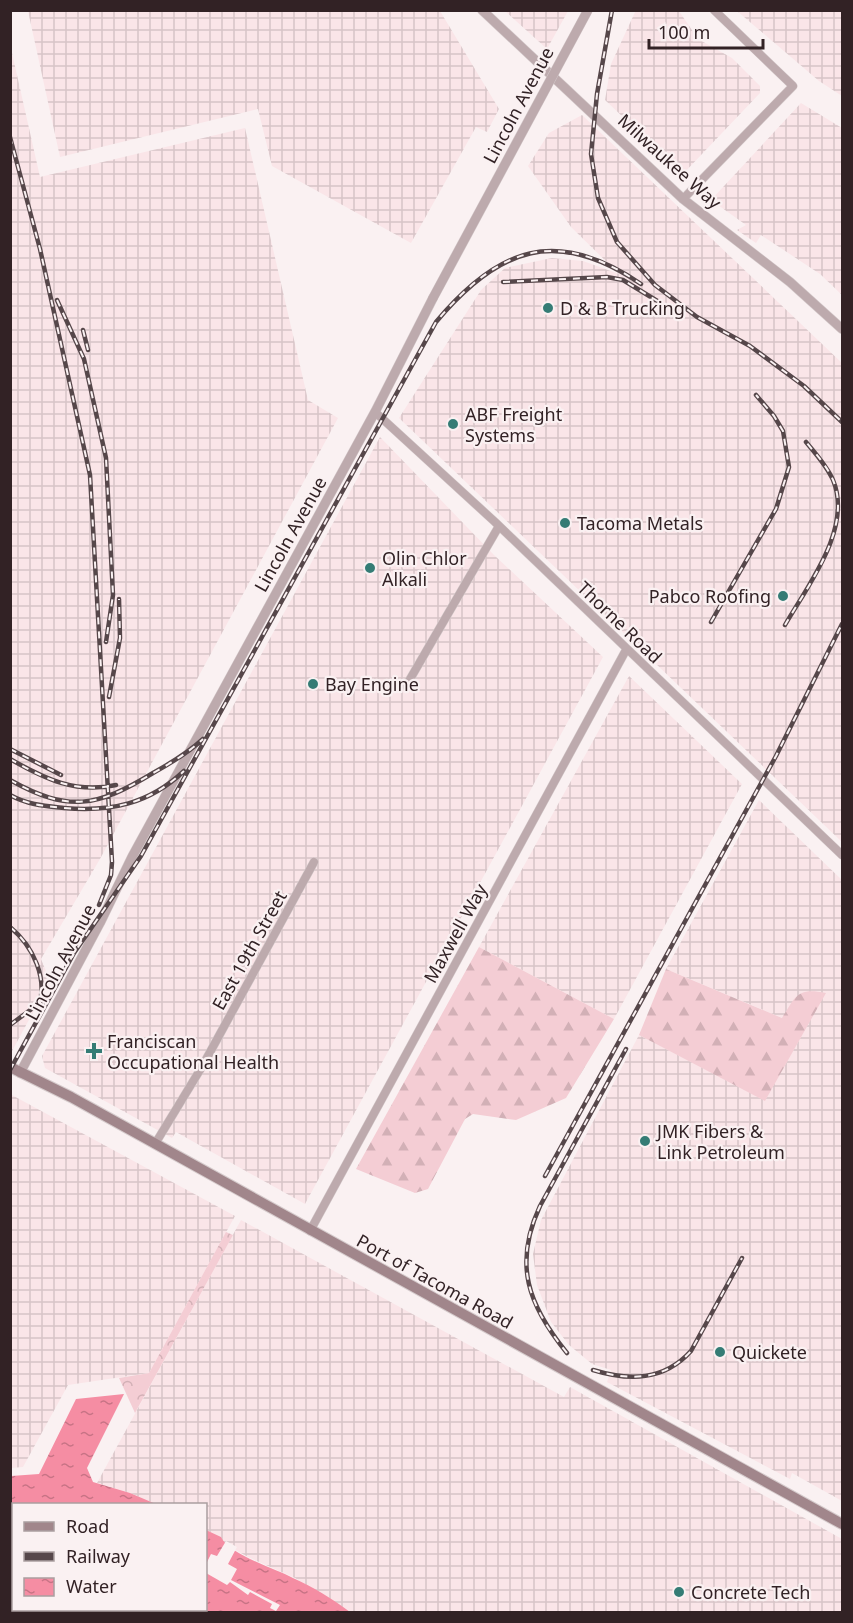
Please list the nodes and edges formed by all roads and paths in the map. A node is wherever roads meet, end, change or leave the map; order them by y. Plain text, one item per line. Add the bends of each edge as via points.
1 (482, 10) edge
2 (588, 10) edge
3 (714, 10) edge
4 (683, 199) junction
5 (843, 329) edge
6 (375, 412) junction
7 (499, 526) junction
8 (626, 650) junction
9 (405, 686) dead end
10 (843, 855) edge
11 (314, 862) dead end
12 (15, 1070) edge
13 (155, 1144) junction
14 (310, 1231) junction
15 (843, 1524) edge

1 - 4 street, Milwaukee Way
2 - 6 street, Lincoln Avenue, bridge
3 - 4 street via 792,86
4 - 5 street, Milwaukee Way via 790,282
6 - 7 street, Thorne Road
6 - 12 street, Lincoln Avenue via 132,857 100,923
7 - 8 street, Thorne Road
7 - 9 street
8 - 10 street, Thorne Road
8 - 14 street, Maxwell Way
11 - 13 street, East 19th Street via 203,1065
12 - 13 main road, Port of Tacoma Road
13 - 14 main road, Port of Tacoma Road
14 - 15 main road, Port of Tacoma Road

